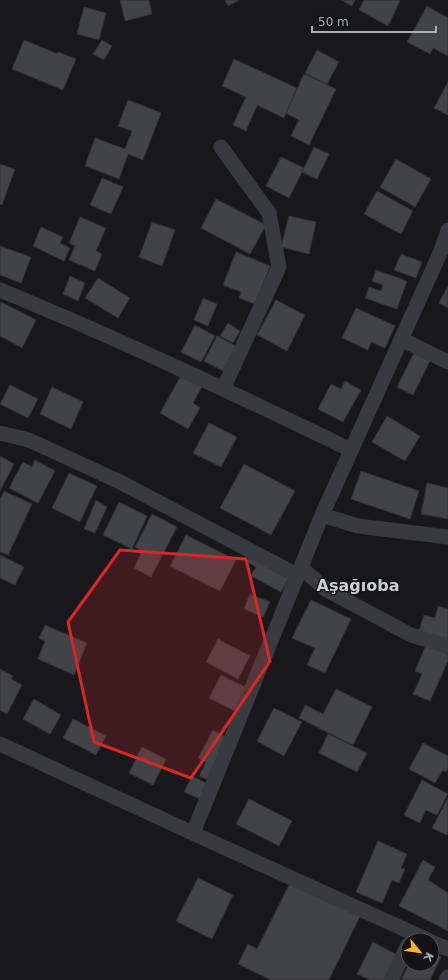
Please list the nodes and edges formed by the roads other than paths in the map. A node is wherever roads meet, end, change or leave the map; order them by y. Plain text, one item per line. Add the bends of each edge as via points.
1 (221, 147) dead end
2 (447, 236) edge
3 (0, 290) edge
4 (401, 338) junction
5 (448, 362) edge
6 (223, 389) junction
7 (0, 433) edge
8 (351, 450) junction
9 (322, 515) junction
10 (448, 537) edge
11 (297, 575) junction
12 (448, 646) edge
13 (0, 744) edge
14 (193, 833) junction
15 (400, 935) edge
16 (400, 962) edge
17 (448, 977) edge
18 (391, 980) edge
19 (446, 980) edge

1 - 6 street via 269,213 279,267
2 - 4 street
3 - 6 street
4 - 5 street
4 - 8 street
6 - 8 street
7 - 11 street via 29,440 120,482
8 - 9 street
9 - 10 street via 358,526
9 - 11 street
11 - 12 street via 303,569 325,589 411,635
11 - 14 street
13 - 14 street
14 - 15 street
16 - 18 street
17 - 19 street

